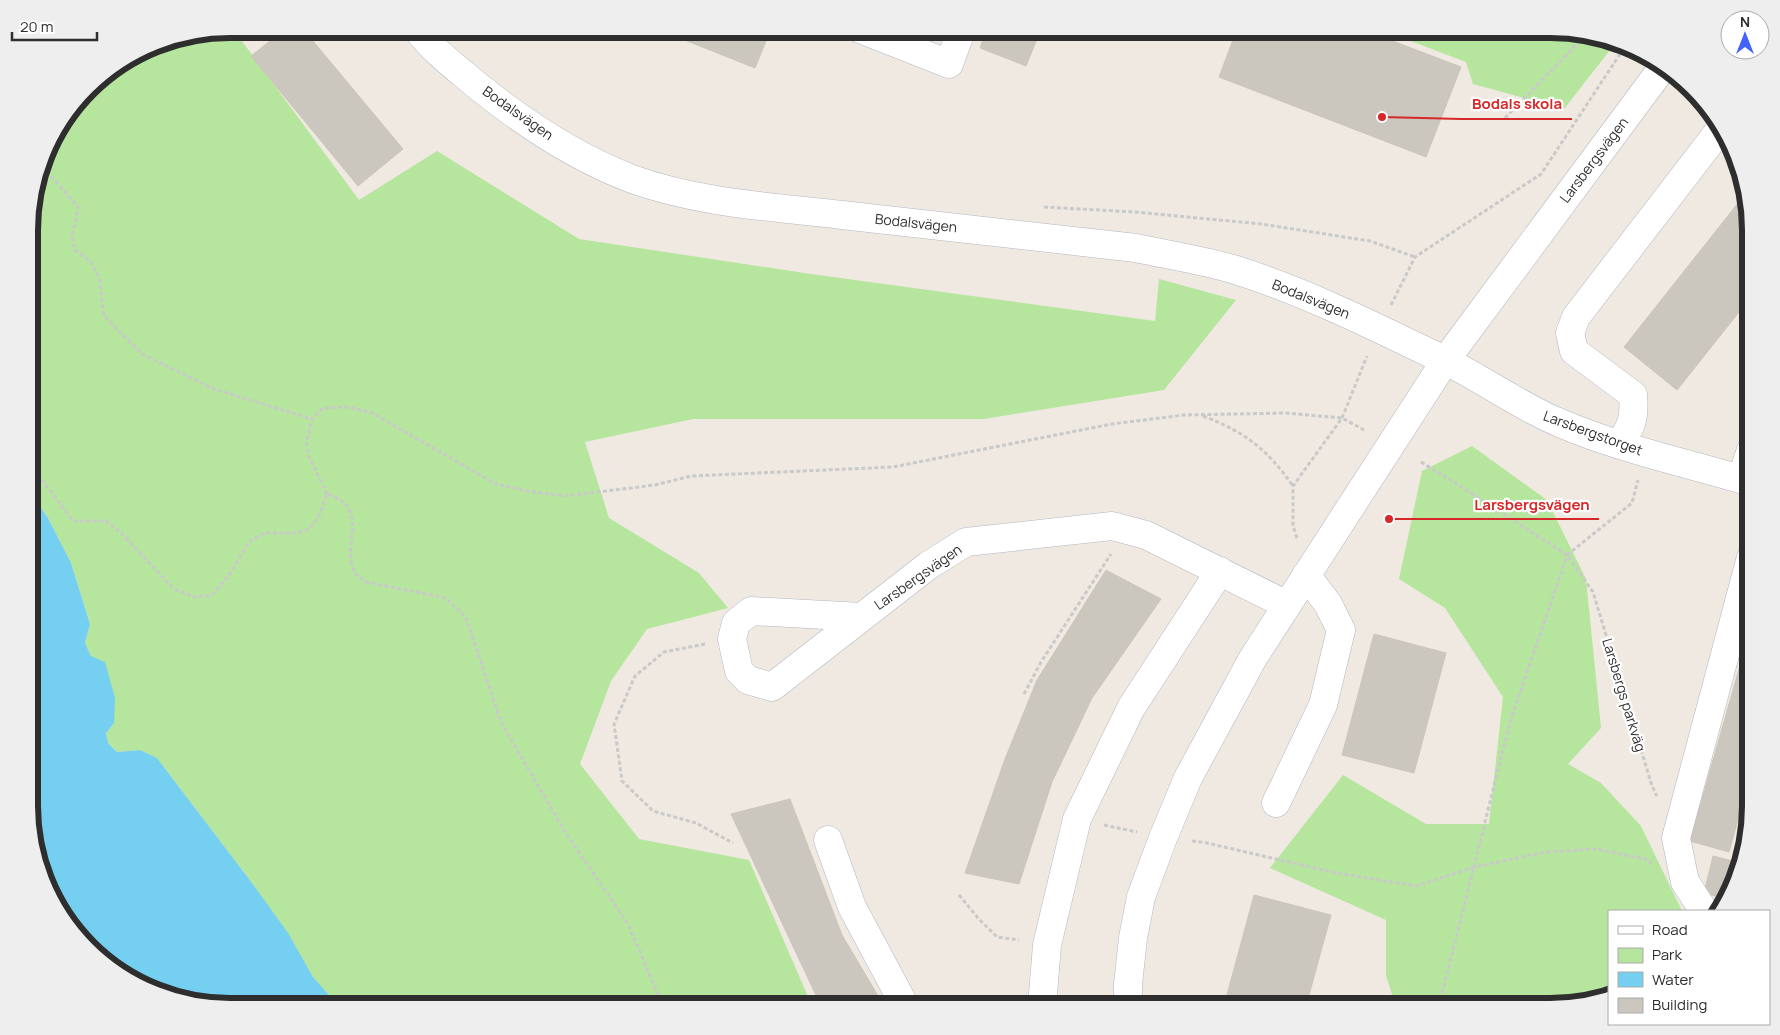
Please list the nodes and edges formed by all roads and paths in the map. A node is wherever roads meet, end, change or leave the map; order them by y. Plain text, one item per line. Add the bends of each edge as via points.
1 (424, 38) edge
2 (468, 38) edge
3 (883, 38) edge
4 (959, 38) edge
5 (1581, 40) edge
6 (471, 41) dead end
7 (1622, 51) edge
8 (1659, 72) edge
9 (1505, 118) dead end
10 (1717, 134) edge
11 (48, 168) edge
12 (1040, 207) dead end
13 (1414, 257) junction
14 (1390, 308) dead end
15 (1368, 356) dead end
16 (1445, 360) junction
17 (1201, 415) junction
18 (1342, 418) junction
19 (312, 420) junction
20 (1373, 435) dead end
21 (1619, 445) junction
22 (1646, 452) junction
23 (1421, 462) dead end
24 (38, 475) edge
25 (1742, 479) edge
26 (1293, 486) junction
27 (327, 494) junction
28 (1127, 530) junction
29 (1567, 555) junction
30 (1220, 571) junction
31 (1306, 575) junction
32 (1742, 591) edge
33 (1287, 605) junction
34 (862, 617) junction
35 (732, 639) junction
36 (1024, 694) dead end
37 (1276, 803) dead end
38 (1077, 819) junction
39 (1163, 838) junction
40 (1676, 838) junction
41 (828, 840) dead end
42 (733, 843) dead end
43 (1475, 867) junction
44 (1685, 882) junction
45 (959, 895) dead end
46 (1703, 910) edge
47 (1047, 945) junction
48 (660, 998) edge
49 (901, 998) edge
50 (1043, 998) edge
51 (1128, 998) edge
52 (1442, 998) edge

1 - 16 street, Bodalsvägen via 527,122 584,158 632,179 674,191 740,203 1136,248 1192,259 1235,270 1336,308
2 - 6 path
3 - 4 street via 949,64
5 - 9 path
7 - 13 path via 1541,174
8 - 16 street, Larsbergsvägen
10 - 21 street via 1576,317 1570,333 1574,351 1632,395 1634,413 1630,428
11 - 19 path via 78,206 72,238 75,250 91,262 99,277 104,316 142,354 214,389
12 - 13 path via 1145,212 1261,224 1370,241
13 - 14 path
15 - 18 path
16 - 21 street, Larsbergstorget via 1560,423
16 - 31 street, Larsbergsvägen
17 - 18 path via 1285,413
17 - 19 path via 1112,424 893,467 691,476 655,485 566,496 496,484 372,413 348,407 323,408
17 - 26 path via 1246,436 1266,452
18 - 20 path
18 - 26 path
19 - 27 path via 307,441 308,455
21 - 22 street, Larsbergstorget
22 - 25 street, Larsbergstorget
22 - 29 path via 1632,503
23 - 29 path, Larsbergs parkväg
24 - 27 path via 73,521 106,521 174,589 195,597 212,595 249,542 264,533 296,533 309,529 319,516
26 - 31 path via 1293,526
27 - 48 path via 344,502 353,517 351,549 356,574 366,582 446,598 466,617 501,722 564,830 628,924
28 - 30 street, Larsbergsvägen via 1146,535
28 - 34 street, Larsbergsvägen via 1112,526 966,542 929,565
28 - 36 path via 1041,662
29 - 40 path, Larsbergs parkväg via 1593,592 1652,786
29 - 43 path via 1510,722
30 - 33 street, Larsbergsvägen
30 - 38 street via 1131,708
31 - 33 street, Larsbergsvägen
31 - 37 street via 1328,604 1342,630 1323,705
32 - 40 street
33 - 39 street, Larsbergsvägen via 1253,658 1188,778
34 - 35 street, Larsbergsvägen via 751,611 736,623
34 - 35 street, Larsbergsvägen via 772,687 748,680 739,671
35 - 42 path via 664,652 635,676 614,724 622,781 653,811 696,822
38 - 39 path
38 - 47 street
39 - 43 path via 1207,843 1336,873 1416,886
39 - 51 street, Larsbergsvägen via 1140,905 1133,938
40 - 44 street
41 - 49 street via 852,907
43 - 44 path via 1545,852 1596,849 1645,859
43 - 52 path
44 - 46 street
45 - 47 path via 997,937
47 - 50 street

